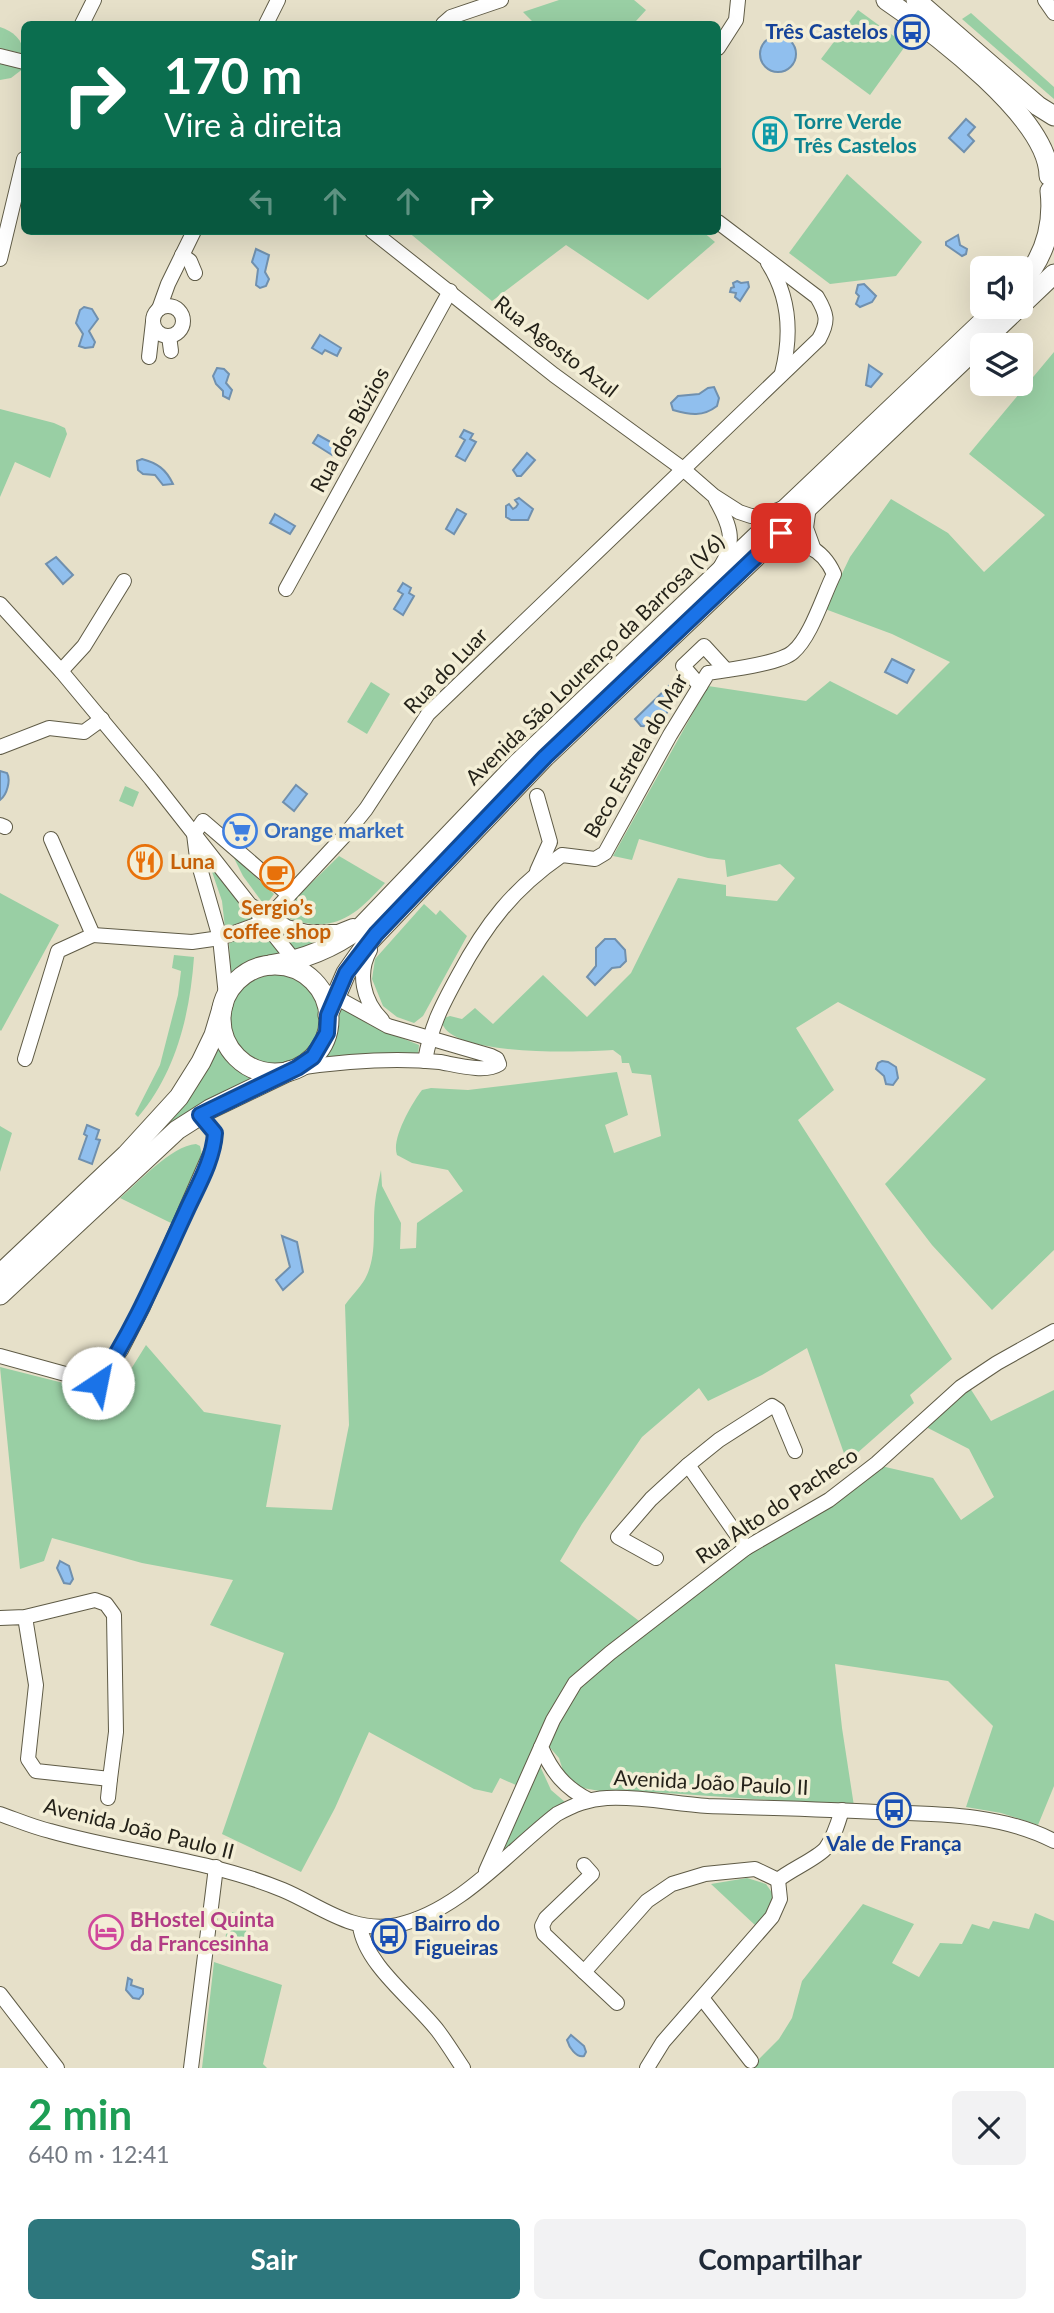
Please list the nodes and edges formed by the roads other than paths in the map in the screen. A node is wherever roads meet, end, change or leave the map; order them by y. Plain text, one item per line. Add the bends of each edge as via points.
1 (94, 0) edge
2 (278, 0) edge
3 (501, 0) edge
4 (738, 0) edge
5 (886, 0) edge
6 (916, 0) edge
7 (1045, 0) edge
8 (1051, 0) edge
9 (1054, 4) edge
10 (1054, 13) edge
11 (84, 21) edge
12 (268, 21) edge
13 (446, 21) edge
14 (721, 43) edge
15 (0, 56) edge
16 (21, 61) edge
17 (1054, 116) edge
18 (21, 172) edge
19 (1052, 182) edge
20 (721, 224) edge
21 (192, 235) edge
22 (377, 235) edge
23 (182, 255) junction
24 (763, 256) junction
25 (0, 259) edge
26 (1033, 265) edge
27 (195, 273) dead end
28 (1054, 274) edge
29 (450, 291) junction
30 (156, 315) junction
31 (985, 319) edge
32 (149, 357) dead end
33 (782, 373) junction
34 (683, 470) junction
35 (714, 496) junction
36 (788, 506) junction
37 (809, 506) junction
38 (767, 546) junction
39 (814, 550) junction
40 (715, 575) junction
41 (124, 580) dead end
42 (286, 589) dead end
43 (0, 604) edge
44 (726, 670) junction
45 (61, 671) junction
46 (700, 685) junction
47 (102, 719) junction
48 (0, 747) edge
49 (537, 796) dead end
50 (194, 834) junction
51 (51, 839) dead end
52 (550, 842) junction
53 (562, 855) junction
54 (537, 872) junction
55 (289, 895) junction
56 (266, 920) junction
57 (379, 920) junction
58 (93, 935) junction
59 (220, 937) junction
60 (314, 980) junction
61 (224, 1000) junction
62 (388, 1026) junction
63 (429, 1039) junction
64 (25, 1059) dead end
65 (425, 1060) junction
66 (293, 1069) junction
67 (200, 1115) junction
68 (22, 1253) junction
69 (0, 1268) edge
70 (0, 1274) edge
71 (0, 1295) edge
72 (1054, 1331) edge
73 (0, 1356) edge
74 (795, 1451) dead end
75 (688, 1465) junction
76 (746, 1548) junction
77 (656, 1558) dead end
78 (25, 1617) junction
79 (0, 1618) edge
80 (541, 1747) junction
81 (110, 1779) junction
82 (108, 1798) dead end
83 (589, 1800) junction
84 (842, 1810) junction
85 (0, 1814) edge
86 (1054, 1841) edge
87 (584, 1865) dead end
88 (216, 1867) junction
89 (485, 1875) junction
90 (778, 1880) junction
91 (360, 1926) junction
92 (584, 1972) junction
93 (0, 1994) edge
94 (702, 1998) junction
95 (617, 2003) dead end
96 (751, 2061) dead end
97 (57, 2068) edge
98 (191, 2068) edge
99 (463, 2068) edge
100 (647, 2068) edge

1 - 11 street
2 - 12 street
3 - 13 street
4 - 14 street via 736,20
5 - 19 main road via 936,37 1021,115 1044,150
6 - 17 main road
7 - 10 street
8 - 9 street
15 - 16 street
18 - 25 street
19 - 26 main road via 1053,211 1046,245
20 - 24 street
21 - 23 street
22 - 29 street, Rua Agosto Azul
23 - 27 street
23 - 30 street
24 - 33 street via 784,294 788,314
24 - 33 street, Rua do Luar via 817,297 825,311 826,327 819,339
28 - 37 main road, Avenida São Lourenço da Barrosa (V6)
29 - 34 street, Rua Agosto Azul
29 - 42 street, Rua dos Búzios
30 - 30 street via 171,306 182,315 181,329 170,344 156,331
30 - 32 street
31 - 36 main road, Avenida São Lourenço da Barrosa (V6)
33 - 34 street, Rua do Luar
34 - 35 street, Rua Agosto Azul
34 - 55 street, Rua do Luar via 428,714 366,809
35 - 36 street, Rua Agosto Azul via 751,516
35 - 40 street, Rua Agosto Azul via 730,534 727,557
36 - 40 main road, Avenida São Lourenço da Barrosa (V6)
37 - 38 main road, Avenida São Lourenço da Barrosa (V6)
37 - 39 street via 806,528
38 - 39 street via 792,539
38 - 57 main road, Avenida São Lourenço da Barrosa (V6)
39 - 44 street, Beco Estrela do Mar via 834,574 792,654
40 - 57 main road, Avenida São Lourenço da Barrosa (V6) via 517,764
41 - 45 street via 84,646
43 - 45 street
44 - 46 street, Beco Estrela do Mar via 708,673
44 - 46 street via 704,646 683,666
45 - 47 street
46 - 53 street, Beco Estrela do Mar via 605,853 595,859
47 - 48 street via 84,733 49,728
47 - 50 street
49 - 52 street
50 - 55 street via 203,821
50 - 56 street
50 - 59 street
51 - 58 street
52 - 53 street
52 - 54 street
53 - 54 street
54 - 63 street via 506,901 480,936 435,1018
55 - 56 street, Rua do Luar
56 - 57 street via 307,932 338,932
56 - 59 street
56 - 60 street
57 - 60 main road, Avenida São Lourenço da Barrosa (V6) via 346,938
57 - 60 main road, Avenida São Lourenço da Barrosa (V6) via 355,959
57 - 62 street via 362,970 372,1010
58 - 59 street via 192,943
58 - 64 street via 58,951
59 - 61 street
60 - 61 main road, Avenida São Lourenço da Barrosa (V6) via 270,965 244,975
60 - 62 street
60 - 66 main road, Avenida São Lourenço da Barrosa (V6) via 328,1015 327,1033 313,1057
61 - 66 main road via 223,1033 237,1057 261,1071
61 - 68 main road, Avenida São Lourenço da Barrosa (V6) via 214,1035 179,1097 126,1155
62 - 63 street
63 - 65 street
63 - 65 street via 491,1056 499,1063 483,1068
65 - 66 street via 382,1059
66 - 67 main road, Avenida São Lourenço da Barrosa (V6)
67 - 71 main road, Avenida São Lourenço da Barrosa (V6) via 150,1153
67 - 73 street via 215,1133 214,1145 143,1307 98,1383
68 - 69 main road
68 - 70 main road, Avenida São Lourenço da Barrosa (V6)
72 - 76 street, Rua Alto do Pacheco via 961,1387 829,1500
74 - 75 street via 778,1410 772,1406
75 - 76 street
75 - 77 street via 618,1537
76 - 80 street, Rua Alto do Pacheco via 575,1683
78 - 79 street
78 - 81 street via 36,1685 28,1759 36,1771
78 - 81 street via 95,1600 106,1604 114,1615 116,1732
80 - 83 street via 561,1781
80 - 89 street, Rua Alto do Pacheco
81 - 82 street
83 - 84 street, Avenida João Paulo II
83 - 89 street, Avenida João Paulo II via 557,1814
84 - 86 street, Avenida João Paulo II via 995,1821
84 - 90 street via 824,1850
85 - 88 street, Avenida João Paulo II via 51,1832
87 - 92 street via 592,1874 542,1926 544,1934
88 - 91 street, Avenida João Paulo II via 284,1890
88 - 98 street
89 - 91 street, Avenida João Paulo II via 427,1916 396,1926
90 - 92 street via 755,1869 705,1874 672,1884 648,1901
90 - 94 street via 780,1899 772,1917
91 - 99 street via 375,1959 438,2030
92 - 95 street
93 - 97 street
94 - 96 street
94 - 100 street

